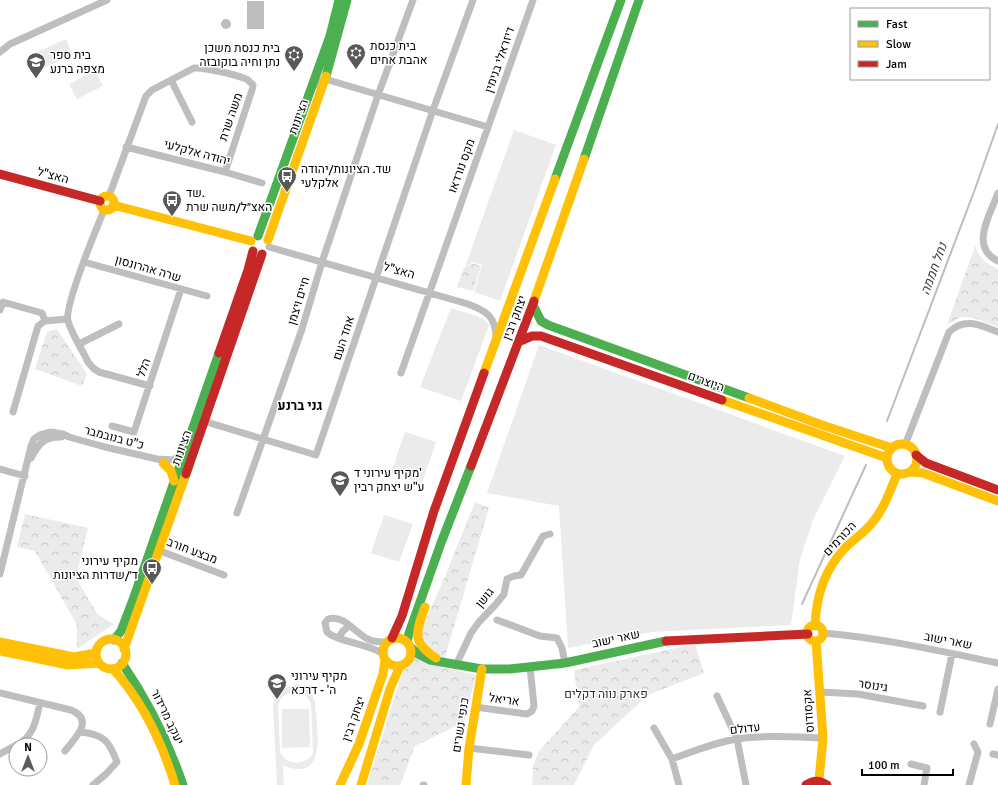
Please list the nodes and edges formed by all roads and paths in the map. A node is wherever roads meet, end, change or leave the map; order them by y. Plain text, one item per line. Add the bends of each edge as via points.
1 (107, 0) edge
2 (339, 0) edge
3 (347, 0) edge
4 (413, 0) edge
5 (473, 0) edge
6 (533, 0) edge
7 (621, 0) edge
8 (639, 0) edge
9 (330, 36) junction
10 (0, 52) edge
11 (325, 79) junction
12 (171, 80) junction
13 (310, 90) junction
14 (378, 95) junction
15 (433, 110) junction
16 (192, 122) dead end
17 (488, 127) junction
18 (126, 147) junction
19 (224, 172) junction
20 (0, 174) edge
21 (262, 183) dead end
22 (998, 194) edge
23 (111, 200) junction
24 (100, 201) junction
25 (104, 210) junction
26 (255, 239) junction
27 (268, 244) junction
28 (258, 253) junction
29 (998, 261) edge
30 (84, 262) junction
31 (322, 262) junction
32 (376, 277) junction
33 (181, 289) junction
34 (430, 293) junction
35 (207, 296) dead end
36 (533, 305) junction
37 (0, 310) edge
38 (67, 319) junction
39 (45, 321) junction
40 (119, 324) dead end
41 (998, 332) edge
42 (518, 342) junction
43 (79, 344) junction
44 (495, 346) junction
45 (401, 373) dead end
46 (150, 386) junction
47 (13, 412) dead end
48 (200, 420) junction
49 (112, 426) dead end
50 (264, 440) junction
51 (905, 445) junction
52 (892, 448) junction
53 (188, 452) junction
54 (916, 455) junction
55 (887, 458) junction
56 (153, 459) junction
57 (163, 463) junction
58 (180, 463) junction
59 (0, 469) edge
60 (910, 472) junction
61 (897, 474) junction
62 (25, 476) junction
63 (174, 481) junction
64 (998, 490) edge
65 (998, 501) edge
66 (237, 513) dead end
67 (550, 534) dead end
68 (155, 549) junction
69 (0, 574) edge
70 (224, 575) dead end
71 (429, 578) junction
72 (497, 620) dead end
73 (349, 626) junction
74 (815, 626) junction
75 (823, 633) junction
76 (808, 634) junction
77 (339, 638) junction
78 (114, 640) junction
79 (389, 640) junction
80 (816, 641) junction
81 (0, 642) edge
82 (409, 644) junction
83 (124, 649) junction
84 (0, 651) edge
85 (96, 653) junction
86 (952, 654) junction
87 (383, 656) junction
88 (430, 660) junction
89 (99, 663) junction
90 (122, 663) junction
91 (446, 663) junction
92 (565, 663) junction
93 (998, 663) edge
94 (402, 665) junction
95 (456, 665) junction
96 (530, 667) junction
97 (113, 669) junction
98 (482, 669) junction
99 (998, 688) edge
100 (820, 692) junction
101 (0, 693) edge
102 (717, 696) dead end
103 (40, 703) junction
104 (475, 706) junction
105 (923, 706) dead end
106 (940, 712) dead end
107 (990, 724) dead end
108 (654, 728) dead end
109 (80, 732) junction
110 (27, 737) edge
111 (823, 738) junction
112 (737, 739) junction
113 (974, 744) dead end
114 (468, 748) junction
115 (65, 751) dead end
116 (529, 755) dead end
117 (672, 759) junction
118 (910, 764) dead end
119 (819, 780) junction
120 (93, 785) edge
121 (175, 785) edge
122 (182, 785) edge
123 (340, 785) edge
124 (361, 785) edge
125 (466, 785) edge
126 (679, 785) edge
127 (746, 785) edge
128 (806, 785) edge
129 (827, 785) edge
130 (924, 785) edge
131 (969, 785) edge

1 - 10 street via 10,44
2 - 9 street, הציונות
3 - 11 street, הציונות
4 - 14 street, חיים ויצמן
5 - 15 street, אחד העם
6 - 17 street, דיזראלי בנימין
7 - 44 street, יצחק רבין
8 - 36 street, יצחק רבין
9 - 11 street via 323,67
9 - 13 street, הציונות
11 - 13 street
11 - 14 street, מקס נורדאו
11 - 27 street, הציונות
12 - 16 street
12 - 18 street, משה שרת via 146,96
12 - 19 street, משה שרת via 194,68 201,68 249,80 252,85
13 - 26 street, הציונות
14 - 15 street, מקס נורדאו
14 - 31 street, חיים ויצמן
15 - 17 street, מקס נורדאו
15 - 32 street, אחד העם
17 - 34 street, מקס נורדאו
18 - 19 street, יהודה אלקלעי
18 - 23 street, משה שרת
19 - 21 street, יהודה אלקלעי
20 - 24 street, האצ"ל
22 - 29 street via 982,237 987,254
23 - 24 street via 104,196
23 - 25 street via 110,209
23 - 26 street
24 - 25 street via 100,206
25 - 30 street
26 - 27 street via 264,237
26 - 28 street via 251,247
27 - 28 street via 266,251
27 - 31 street, האצ"ל
28 - 48 street, הציונות via 248,270
30 - 33 street, שרה אהרונסון
30 - 38 street
31 - 32 street, האצ"ל
31 - 50 street, חיים ויצמן
32 - 34 street, האצ"ל
32 - 50 street, אחד העם via 316,455
33 - 35 street, שרה אהרונסון
33 - 46 street, הלל
34 - 44 street, האצ"ל via 468,304 489,314 495,326
34 - 45 street, מקס נורדאו
36 - 42 street, יצחק רבין
36 - 52 street, היוצרים via 541,321 545,323 822,425
37 - 39 street via 3,302 42,313
38 - 39 street
38 - 43 street
39 - 47 street via 38,326
40 - 43 street
41 - 51 street via 970,323 954,327 949,332
42 - 55 street, היוצרים via 537,335
42 - 71 street, יצחק רבין
43 - 46 street via 88,362 99,372
44 - 79 street, יצחק רבין via 434,511 402,616
46 - 49 street, הלל via 134,432
48 - 50 street, אחד העם
48 - 53 street, הציונות
50 - 66 street, חיים ויצמן
51 - 52 street
51 - 54 street
52 - 55 street
53 - 56 street, כ"ט בנובמבר via 173,460
53 - 58 street, הציונות
53 - 68 street, הציונות
54 - 60 street via 915,466
54 - 64 street via 926,463
55 - 61 street via 888,466
56 - 57 street, כ"ט בנובמבר
56 - 62 street, כ"ט בנובמבר via 69,437 51,437 34,451
57 - 58 street, כ"ט בנובמבר
57 - 63 street via 171,471
58 - 63 street, הציונות
59 - 62 street
60 - 61 street
60 - 65 street via 923,473
61 - 74 street, הכורמים via 873,521 834,561 826,573 817,598
62 - 69 street, כ"ט בנובמבר
63 - 68 street, הציונות
67 - 95 street, גושן via 543,536 521,575 507,579 504,594 471,633
68 - 70 street, מבצע חורב
68 - 78 street, הציונות via 121,631
68 - 83 street, הציונות via 134,624
71 - 82 street, יצחק רבין via 409,633
71 - 91 street via 417,639 424,650
72 - 92 street, גושן via 540,636 557,638
73 - 77 street
73 - 77 street via 335,618 326,621 327,632
73 - 79 street via 370,640
74 - 75 street via 820,627
74 - 76 street via 810,627
75 - 80 street via 822,638
75 - 86 street, שאר ישוב via 848,635
76 - 80 street via 810,639
76 - 92 street, שאר ישוב via 668,640
77 - 87 street via 366,645
78 - 83 street
78 - 85 street via 104,641
79 - 82 street via 398,637
79 - 87 street via 383,647
80 - 100 street, אקסודוס
81 - 85 street via 74,657
82 - 88 street, שאר ישוב via 418,654
82 - 94 street via 410,658
83 - 90 street via 125,659
84 - 89 street via 68,664
85 - 89 street
86 - 93 street, שאר ישוב
86 - 106 street
87 - 94 street via 393,666
87 - 123 street, יצחק רבין via 383,674 359,744
88 - 91 street, שאר ישוב
88 - 94 street, שאר ישוב
89 - 97 street via 105,668
90 - 97 street
90 - 122 street, יעקב מרידור via 156,717 169,744
91 - 95 street, שאר ישוב
92 - 96 street, שאר ישוב
94 - 124 street, יצחק רבין via 390,689
95 - 98 street, שאר ישוב
96 - 98 street, שאר ישוב
96 - 104 street, אריאל via 534,706 532,711 527,714
97 - 121 street, יעקב מרידור via 132,690 146,716
98 - 104 street, כנפי נשרים
99 - 107 street
100 - 105 street, גינוסר via 858,694
100 - 111 street, אקסודוס
101 - 103 street
102 - 112 street
103 - 109 street via 78,713 83,725
103 - 110 street via 35,725
104 - 114 street, כנפי נשרים
108 - 117 street
109 - 115 street
109 - 120 street via 92,733 110,745 117,762
111 - 112 street, עדולם
111 - 119 street, אקסודוס
112 - 117 street, עדולם
112 - 127 street
113 - 131 street via 978,752
114 - 116 street
114 - 125 street, כנפי נשרים
117 - 126 street
118 - 130 street via 927,768
119 - 128 street
119 - 129 street

